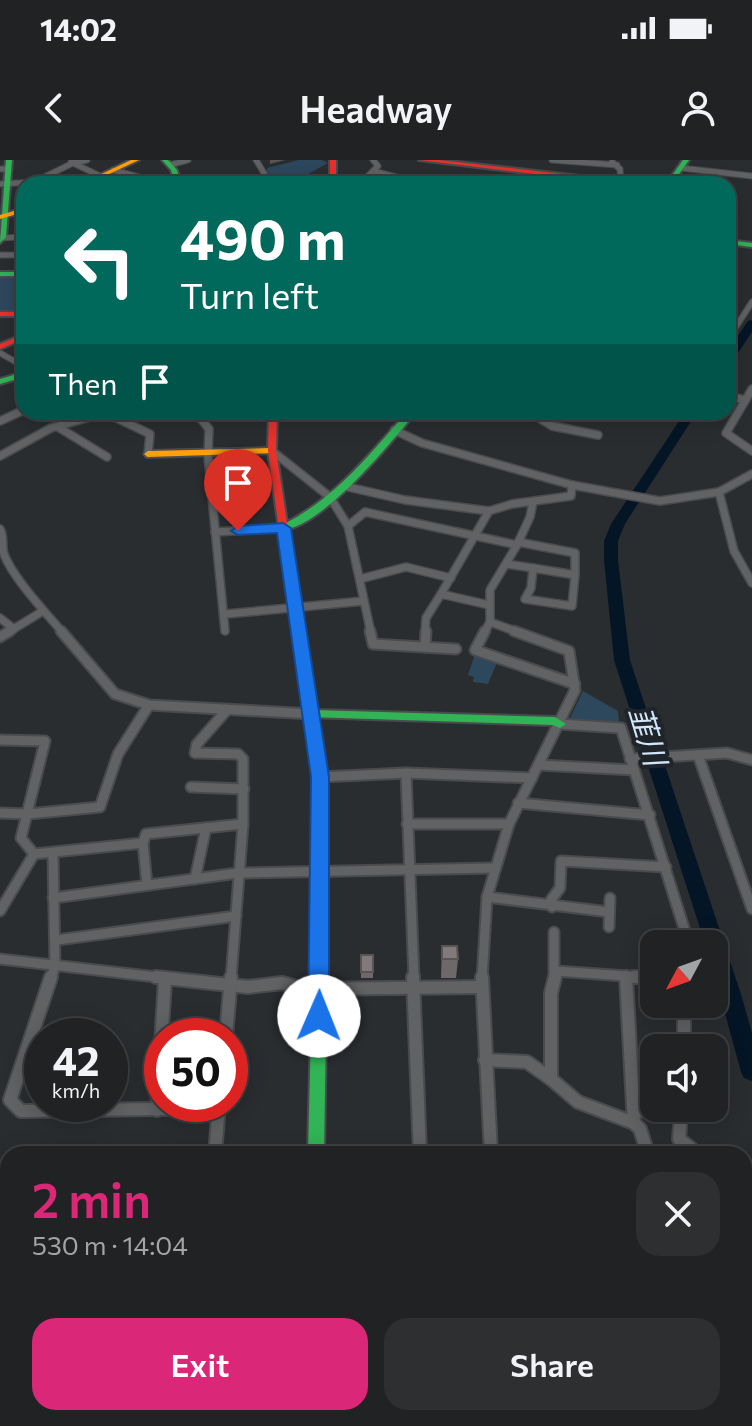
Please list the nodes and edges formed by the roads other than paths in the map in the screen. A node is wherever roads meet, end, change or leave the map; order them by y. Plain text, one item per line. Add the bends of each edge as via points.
1 (87, 160) edge
2 (136, 160) edge
3 (188, 160) edge
4 (373, 160) edge
5 (422, 160) edge
6 (552, 160) edge
7 (609, 160) edge
8 (71, 162) edge
9 (168, 162) edge
10 (486, 163) edge
11 (684, 164) edge
12 (617, 165) junction
13 (6, 166) edge
14 (528, 166) edge
15 (113, 170) junction
16 (373, 171) junction
17 (45, 176) edge
18 (100, 176) joint
19 (135, 176) edge
20 (368, 176) edge
21 (392, 176) edge
22 (559, 176) edge
23 (623, 176) edge
24 (752, 176) edge
25 (4, 184) edge
26 (2, 200) edge
27 (1, 217) edge
28 (1, 239) edge
29 (752, 302) edge
30 (736, 326) edge
31 (0, 350) edge
32 (16, 365) edge
33 (752, 389) edge
34 (736, 398) edge
35 (745, 400) junction
36 (736, 416) edge
37 (80, 420) edge
38 (122, 420) edge
39 (202, 420) edge
40 (273, 420) edge
41 (404, 420) edge
42 (543, 420) edge
43 (733, 420) edge
44 (58, 427) junction
45 (394, 430) junction
46 (598, 435) dead end
47 (272, 451) junction
48 (752, 451) edge
49 (209, 453) junction
50 (148, 454) joint
51 (0, 456) edge
52 (107, 457) dead end
53 (752, 474) edge
54 (572, 485) junction
55 (348, 487) junction
56 (719, 492) junction
57 (335, 502) junction
58 (533, 502) junction
59 (489, 511) junction
60 (348, 526) junction
61 (283, 528) junction
62 (0, 529) edge
63 (215, 532) junction
64 (476, 536) junction
65 (518, 544) junction
66 (1, 554) edge
67 (506, 564) junction
68 (533, 568) junction
69 (575, 575) junction
70 (451, 578) junction
71 (360, 579) junction
72 (752, 583) edge
73 (441, 594) junction
74 (364, 601) junction
75 (489, 605) junction
76 (295, 606) junction
77 (43, 611) junction
78 (226, 614) junction
79 (0, 618) edge
80 (490, 622) junction
81 (14, 629) junction
82 (225, 631) dead end
83 (0, 637) edge
84 (425, 647) junction
85 (456, 649) dead end
86 (575, 684) junction
87 (149, 705) junction
88 (226, 711) junction
89 (313, 714) junction
90 (560, 724) junction
91 (0, 740) edge
92 (698, 755) junction
93 (752, 760) edge
94 (635, 763) junction
95 (539, 765) junction
96 (406, 773) junction
97 (320, 777) junction
98 (532, 778) junction
99 (191, 787) dead end
100 (244, 789) junction
101 (518, 803) junction
102 (0, 813) edge
103 (28, 814) junction
104 (650, 815) junction
105 (243, 824) junction
106 (407, 824) junction
107 (509, 824) junction
108 (206, 828) junction
109 (143, 843) junction
110 (34, 854) junction
111 (53, 854) junction
112 (666, 867) junction
113 (493, 868) junction
114 (410, 869) junction
115 (322, 871) junction
116 (238, 873) junction
117 (195, 879) junction
118 (147, 885) junction
119 (487, 897) junction
120 (53, 898) junction
121 (610, 898) dead end
122 (552, 907) junction
123 (752, 909) edge
124 (0, 911) edge
125 (609, 912) junction
126 (236, 916) junction
127 (609, 927) dead end
128 (685, 930) edge
129 (554, 932) dead end
130 (57, 940) junction
131 (0, 959) edge
132 (55, 966) junction
133 (556, 971) junction
134 (626, 976) junction
135 (640, 977) edge
136 (165, 980) junction
137 (231, 985) junction
138 (481, 987) junction
139 (414, 988) junction
140 (319, 989) junction
141 (163, 1018) edge
142 (228, 1018) edge
143 (485, 1060) junction
144 (551, 1079) junction
145 (144, 1110) edge
146 (640, 1115) edge
147 (634, 1116) junction
148 (218, 1122) edge
149 (681, 1122) edge
150 (216, 1146) edge
151 (316, 1146) edge
152 (420, 1146) edge
153 (490, 1146) edge
154 (645, 1146) edge
155 (688, 1146) edge

1 - 8 street
2 - 15 main road
3 - 9 street
4 - 16 street via 378,166
5 - 10 main road
6 - 12 street
7 - 12 street
8 - 17 street
8 - 18 street
10 - 14 main road
11 - 24 street
12 - 23 street
13 - 25 main road
14 - 22 main road
15 - 18 main road
15 - 19 street
16 - 20 street
16 - 21 street
25 - 26 main road
26 - 27 main road
27 - 28 main road
29 - 30 street
31 - 32 street
33 - 35 street
34 - 35 street
35 - 36 street
37 - 44 street
38 - 50 street via 150,434
39 - 49 street via 209,429
40 - 47 main road
41 - 45 main road
42 - 46 street
43 - 48 street via 726,433
44 - 51 street
44 - 52 street
45 - 54 street via 422,443
45 - 55 main road
47 - 49 main road
47 - 57 street
47 - 61 main road
49 - 50 main road
49 - 63 street
53 - 56 street
54 - 56 street via 666,502
54 - 58 street via 571,496
55 - 57 main road
55 - 59 street
56 - 72 street via 734,551
57 - 60 street
57 - 61 main road
58 - 59 street
58 - 65 street
59 - 64 street
60 - 64 street via 365,512
60 - 71 street
61 - 63 street
61 - 76 main road
62 - 66 street
63 - 78 street
64 - 65 street
64 - 70 street
65 - 67 street
65 - 69 street via 575,553
66 - 77 street
67 - 68 street
67 - 75 street via 490,590
68 - 69 street
68 - 69 street via 525,599 572,606
70 - 71 street via 406,567
70 - 73 street
71 - 74 street
73 - 75 street
73 - 84 street via 426,618
74 - 76 street
74 - 84 street via 373,644
75 - 80 street
76 - 78 street
76 - 89 main road
77 - 81 street
77 - 87 street via 108,689
78 - 82 street
79 - 81 street
80 - 86 street via 569,651
80 - 86 street via 475,650
81 - 83 street
84 - 85 street
86 - 90 street
87 - 88 street
87 - 103 street via 118,754 100,807
88 - 89 street
88 - 100 street via 195,753 238,754 243,759
89 - 90 main road
89 - 97 main road
90 - 94 street via 621,728
90 - 95 street
91 - 103 street via 45,741
92 - 93 street via 727,753
92 - 94 street
92 - 123 street
94 - 95 street
94 - 104 street
95 - 98 street
96 - 97 street
96 - 98 street
96 - 106 street
97 - 115 main road
98 - 101 street
99 - 100 street
100 - 105 street
101 - 104 street
101 - 107 street
102 - 103 street
103 - 110 street via 21,838
104 - 112 street
105 - 108 street
105 - 116 street
106 - 107 street
106 - 114 street
107 - 113 street
108 - 109 street via 146,834
108 - 117 street
109 - 111 street
109 - 118 street
110 - 111 street
110 - 124 street
111 - 120 street
112 - 122 street via 561,861 560,888
112 - 128 street
113 - 114 street
113 - 119 street
114 - 115 street
114 - 139 street
115 - 116 street
115 - 140 main road
116 - 117 street
116 - 126 street
117 - 118 street
118 - 120 street
119 - 122 street
119 - 138 street
120 - 130 street
121 - 125 street
122 - 125 street
125 - 127 street
126 - 130 street
126 - 137 street
129 - 133 street
130 - 132 street
131 - 132 street
132 - 136 street
132 - 145 street via 10,1100 21,1111
133 - 134 street
133 - 144 street
134 - 135 street
134 - 147 street
136 - 137 street
136 - 141 street
137 - 140 street via 282,983
137 - 142 street
138 - 139 street
138 - 143 street
139 - 140 street
139 - 152 street
140 - 151 main road
143 - 144 street via 527,1062
143 - 153 street
144 - 147 street via 578,1104
146 - 147 street
147 - 154 street
148 - 150 street
149 - 155 street via 679,1139

